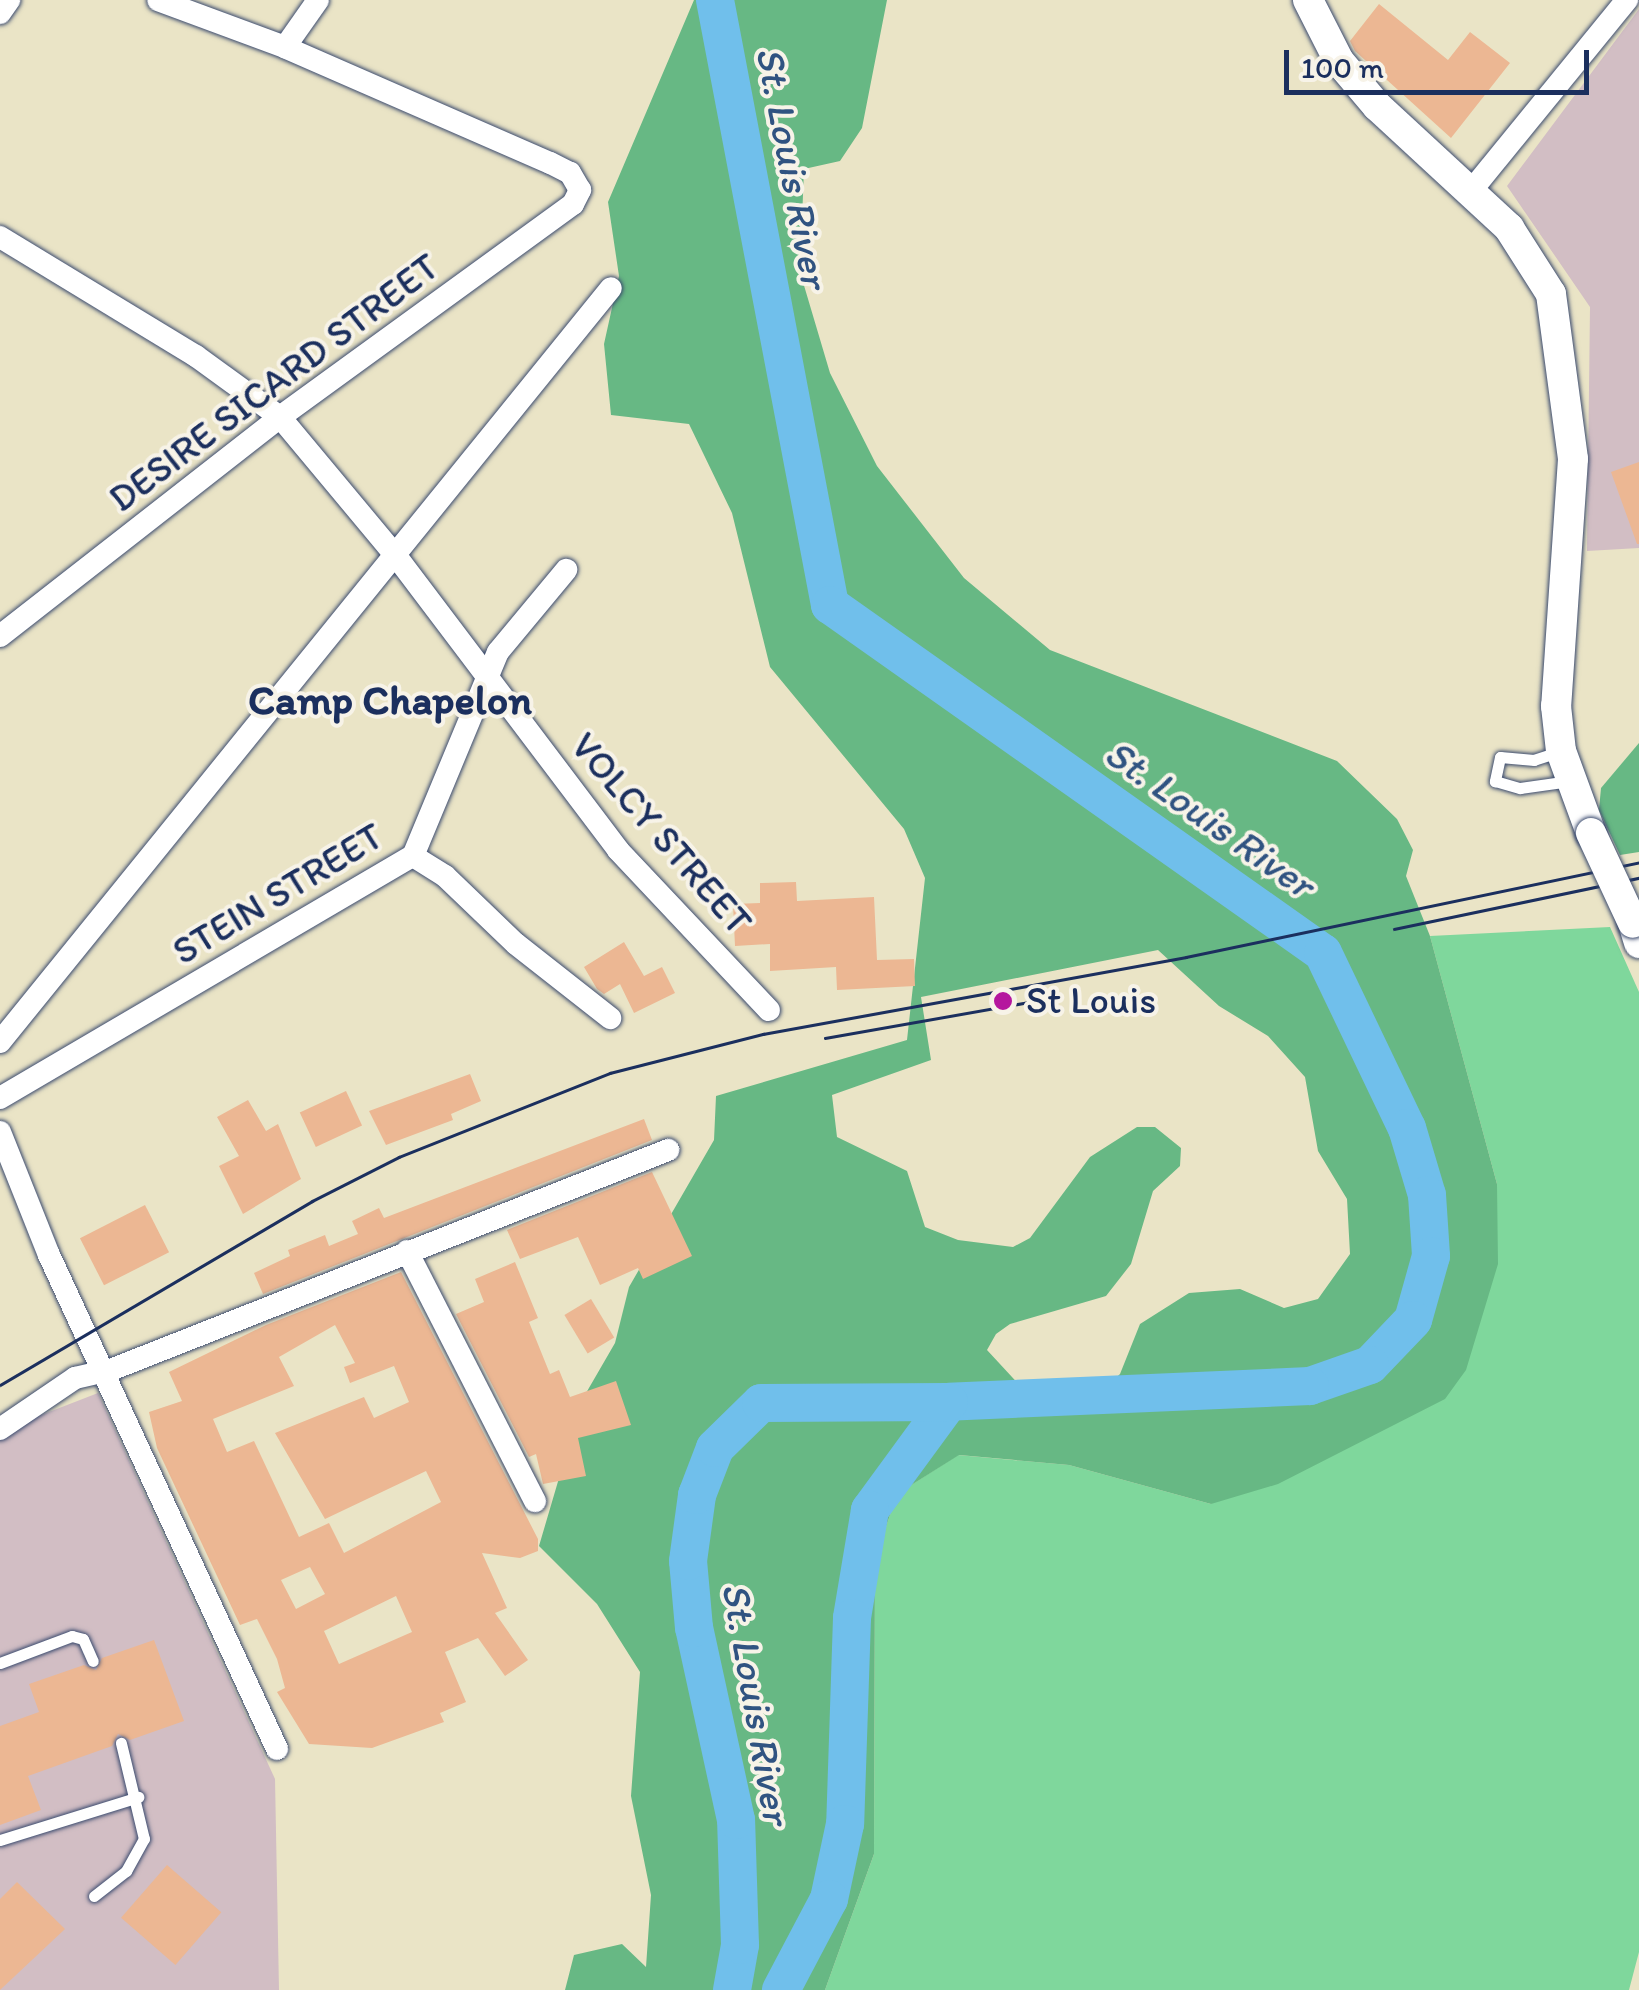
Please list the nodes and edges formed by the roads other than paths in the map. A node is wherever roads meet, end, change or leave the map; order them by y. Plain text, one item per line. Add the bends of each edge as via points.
1 (9, 0) edge
2 (158, 0) edge
3 (318, 0) edge
4 (1308, 0) edge
5 (1627, 0) edge
6 (0, 13) edge
7 (285, 47) junction
8 (1471, 191) junction
9 (0, 238) edge
10 (610, 288) dead end
11 (280, 418) junction
12 (396, 556) junction
13 (566, 570) dead end
14 (0, 636) edge
15 (486, 676) junction
16 (1561, 750) junction
17 (1570, 781) junction
18 (414, 856) junction
19 (1636, 933) edge
20 (770, 1010) dead end
21 (610, 1018) dead end
22 (0, 1042) edge
23 (0, 1098) edge
24 (1, 1135) edge
25 (668, 1150) dead end
26 (408, 1251) junction
27 (104, 1371) junction
28 (0, 1428) edge
29 (534, 1500) dead end
30 (93, 1661) dead end
31 (0, 1663) edge
32 (121, 1744) dead end
33 (277, 1749) dead end
34 (138, 1796) junction
35 (0, 1840) edge
36 (94, 1896) dead end

1 - 6 street
2 - 7 street
3 - 7 street
4 - 8 main road via 1340,61 1377,106
5 - 8 street
7 - 11 street, DESIRE SICARD STREET via 577,180 573,204
8 - 16 main road via 1536,261 1559,320 1573,458 1556,682
9 - 11 street, VOLCY STREET via 196,356
10 - 12 street
11 - 12 street, VOLCY STREET
11 - 14 street, DESIRE SICARD STREET
12 - 15 street, VOLCY STREET
12 - 22 street
13 - 15 street, STEIN STREET
15 - 18 street, STEIN STREET
15 - 20 street, VOLCY STREET via 618,850
16 - 17 main road
16 - 17 lane via 1534,760 1500,757 1492,772 1504,787
17 - 19 main road, bridge
18 - 21 street
18 - 23 street, STEIN STREET
24 - 27 street
25 - 26 street
26 - 27 street
26 - 29 street
27 - 28 street via 75,1378
27 - 33 street
30 - 31 lane via 84,1639 72,1636
32 - 34 lane
34 - 35 lane
34 - 36 lane via 144,1838 138,1856

